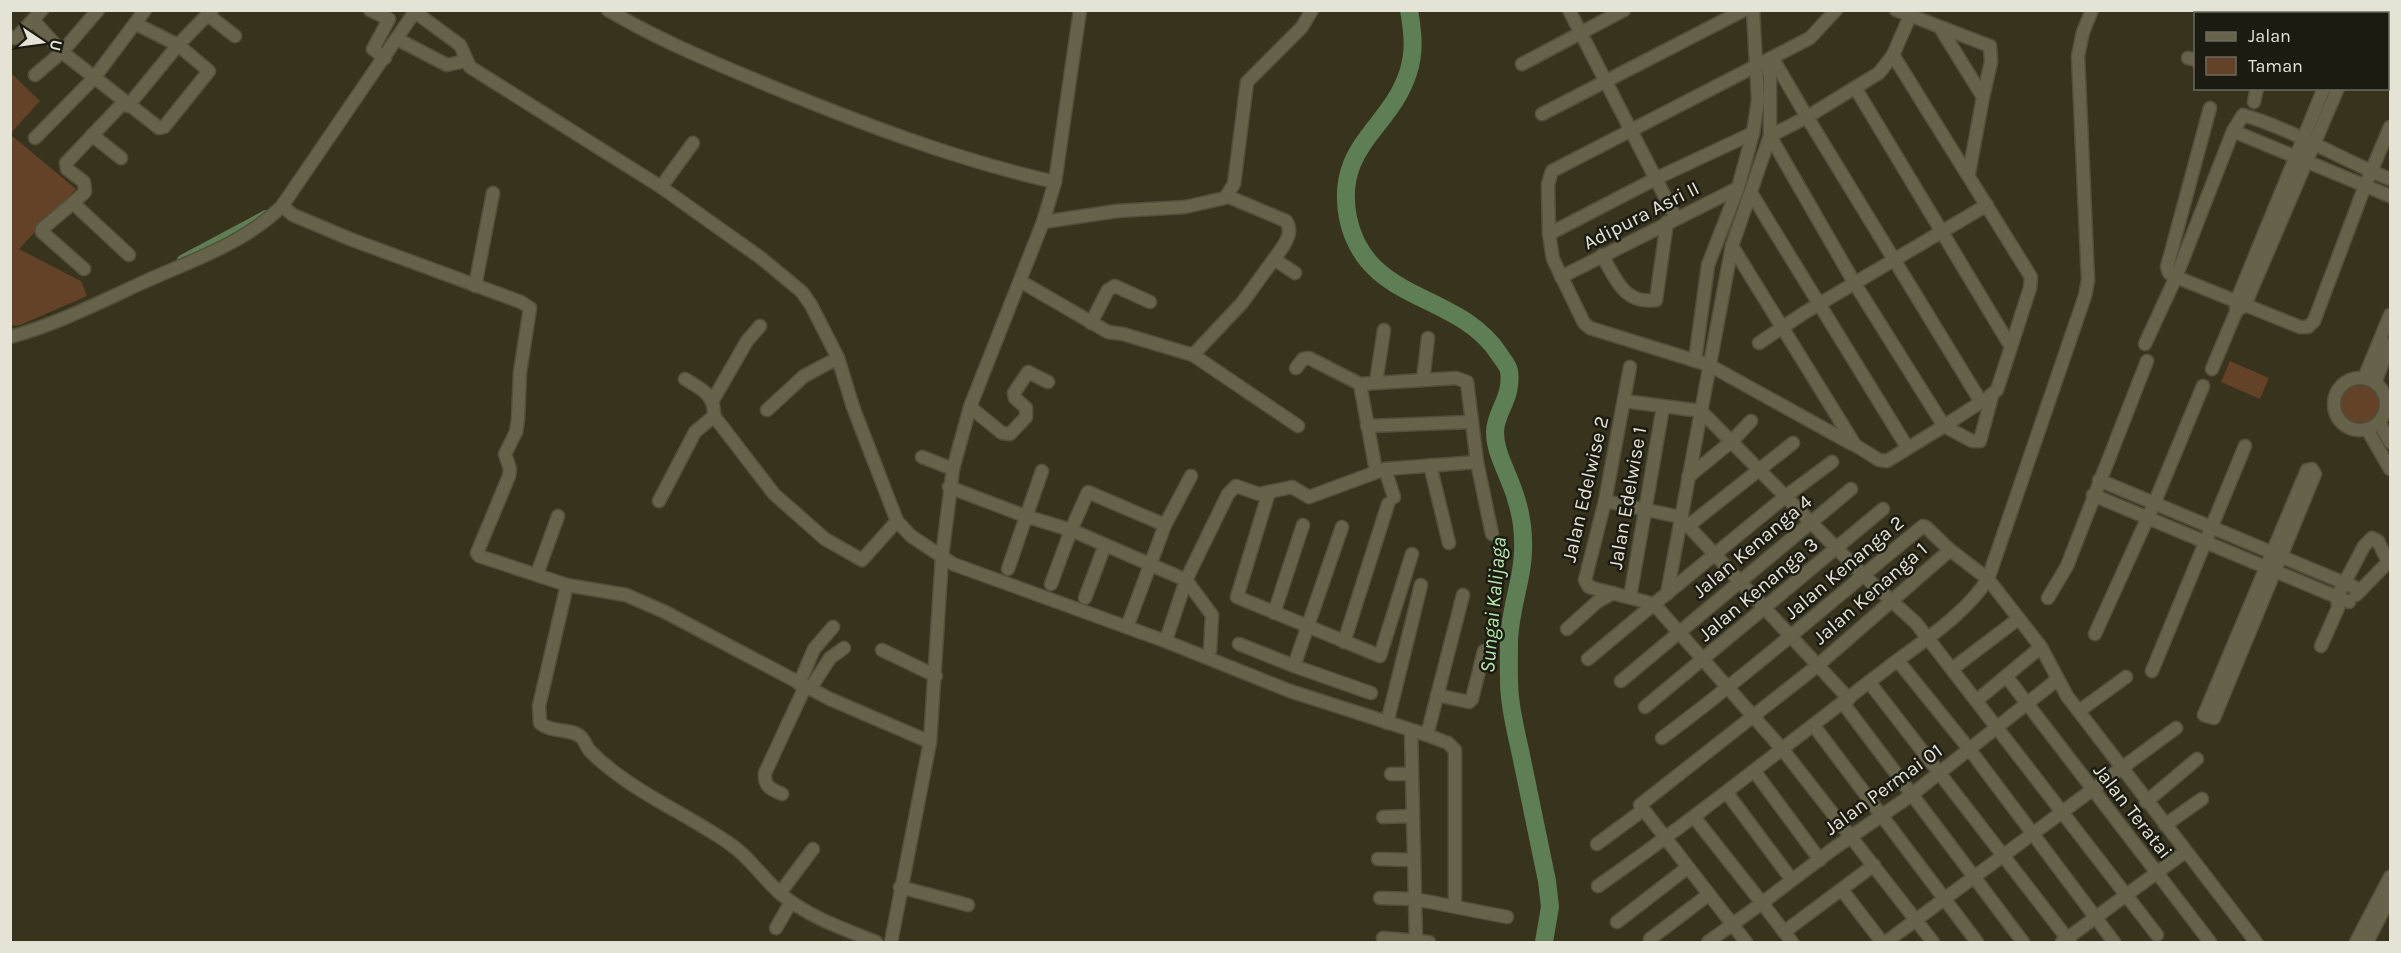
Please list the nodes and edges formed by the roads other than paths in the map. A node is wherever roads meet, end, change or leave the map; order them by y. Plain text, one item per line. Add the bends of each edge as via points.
1 (98, 10) edge
2 (145, 10) edge
3 (370, 10) edge
4 (608, 10) edge
5 (1080, 10) edge
6 (1312, 10) edge
7 (1569, 10) edge
8 (1624, 10) edge
9 (1743, 10) edge
10 (1753, 10) edge
11 (1836, 10) edge
12 (1896, 10) edge
13 (2092, 10) edge
14 (416, 11) edge
15 (210, 13) edge
16 (38, 15) edge
17 (1910, 16) junction
18 (136, 24) junction
19 (1941, 29) junction
20 (1581, 32) junction
21 (235, 36) dead end
22 (10, 37) edge
23 (397, 39) junction
24 (178, 45) junction
25 (62, 52) junction
26 (381, 55) junction
27 (1893, 55) junction
28 (465, 61) junction
29 (1766, 62) junction
30 (1522, 64) dead end
31 (35, 75) dead end
32 (94, 78) junction
33 (1607, 81) junction
34 (1856, 89) junction
35 (2257, 90) edge
36 (2323, 90) edge
37 (2337, 90) edge
38 (1983, 97) junction
39 (2254, 102) dead end
40 (126, 104) junction
41 (2210, 108) dead end
42 (1542, 114) dead end
43 (1807, 117) junction
44 (2391, 127) edge
45 (1632, 129) junction
46 (2234, 131) junction
47 (1753, 133) junction
48 (92, 135) junction
49 (1770, 136) junction
50 (35, 138) dead end
51 (693, 143) dead end
52 (2308, 143) junction
53 (121, 158) dead end
54 (2301, 160) junction
55 (2371, 171) junction
56 (1969, 173) junction
57 (1657, 178) junction
58 (2391, 179) edge
59 (1055, 182) junction
60 (2365, 186) junction
61 (661, 187) junction
62 (1738, 188) junction
63 (2189, 189) junction
64 (493, 193) dead end
65 (1751, 193) junction
66 (1227, 196) junction
67 (2207, 196) junction
68 (2391, 196) edge
69 (73, 203) junction
70 (282, 206) junction
71 (1988, 206) junction
72 (1672, 220) junction
73 (1043, 222) junction
74 (1943, 233) junction
75 (1549, 234) junction
76 (1732, 246) junction
77 (129, 255) dead end
78 (1602, 255) junction
79 (1274, 259) junction
80 (1897, 260) junction
81 (84, 269) dead end
82 (1295, 273) dead end
83 (1561, 277) junction
84 (2176, 277) junction
85 (1020, 281) junction
86 (1855, 284) junction
87 (475, 286) junction
88 (1150, 302) dead end
89 (1820, 304) junction
90 (2239, 307) junction
91 (2391, 315) edge
92 (1091, 323) junction
93 (760, 326) dead end
94 (1782, 327) junction
95 (1384, 330) dead end
96 (10, 337) edge
97 (1428, 338) dead end
98 (1759, 343) dead end
99 (2145, 344) dead end
100 (2391, 344) edge
101 (2011, 347) junction
102 (1193, 355) junction
103 (838, 358) junction
104 (1695, 360) junction
105 (2147, 361) dead end
106 (1709, 366) junction
107 (1630, 367) dead end
108 (1296, 368) dead end
109 (2212, 369) dead end
110 (685, 378) dead end
111 (1423, 380) junction
112 (2369, 380) junction
113 (1048, 382) dead end
114 (1376, 382) junction
115 (1360, 384) junction
116 (2203, 386) dead end
117 (1986, 399) junction
118 (713, 400) junction
119 (1624, 400) junction
120 (970, 407) junction
121 (1663, 407) junction
122 (767, 410) dead end
123 (1701, 411) junction
124 (714, 416) junction
125 (1471, 422) junction
126 (1751, 422) dead end
127 (2379, 422) junction
128 (1298, 426) dead end
129 (1367, 426) junction
130 (1944, 426) junction
131 (2367, 429) junction
132 (1732, 441) junction
133 (2391, 442) edge
134 (1792, 443) dead end
135 (1855, 445) junction
136 (2245, 446) dead end
137 (1907, 447) junction
138 (922, 457) dead end
139 (1477, 462) junction
140 (1832, 462) dead end
141 (1430, 465) junction
142 (953, 469) junction
143 (1759, 469) junction
144 (2391, 469) edge
145 (1381, 470) junction
146 (1042, 471) dead end
147 (1191, 476) dead end
148 (1688, 477) junction
149 (2099, 480) junction
150 (949, 487) junction
151 (1851, 489) dead end
152 (1269, 492) junction
153 (2093, 495) junction
154 (1786, 496) junction
155 (658, 501) dead end
156 (1605, 501) junction
157 (2154, 504) junction
158 (1646, 509) junction
159 (1883, 509) dead end
160 (558, 516) dead end
161 (1024, 516) junction
162 (2147, 519) junction
163 (897, 521) junction
164 (1684, 521) junction
165 (1812, 522) junction
166 (1165, 525) junction
167 (1303, 525) dead end
168 (1342, 527) dead end
169 (2211, 528) junction
170 (1071, 530) junction
171 (1492, 534) dead end
172 (1449, 543) dead end
173 (2204, 543) junction
174 (1105, 545) junction
175 (2386, 546) edge
176 (1837, 548) junction
177 (1950, 550) junction
178 (1412, 554) dead end
179 (1715, 554) junction
180 (2276, 555) junction
181 (942, 557) junction
182 (2389, 561) edge
183 (1150, 563) junction
184 (1008, 569) dead end
185 (2270, 569) junction
186 (537, 574) junction
187 (1863, 575) junction
188 (1988, 579) junction
189 (1186, 580) junction
190 (1742, 582) junction
191 (2345, 582) junction
192 (1051, 584) dead end
193 (567, 585) junction
194 (1421, 585) dead end
195 (2361, 590) junction
196 (1613, 593) junction
197 (1667, 594) junction
198 (1463, 595) dead end
199 (1630, 597) junction
200 (1085, 598) dead end
201 (2048, 598) dead end
202 (1892, 601) junction
203 (2337, 602) junction
204 (1654, 604) junction
205 (1765, 609) junction
206 (1274, 613) junction
207 (1130, 619) dead end
208 (2018, 619) junction
209 (833, 627) dead end
210 (1307, 628) junction
211 (1567, 629) dead end
212 (1677, 633) junction
213 (1168, 634) dead end
214 (2095, 634) dead end
215 (1790, 638) junction
216 (1929, 638) junction
217 (1344, 642) junction
218 (1239, 644) dead end
219 (2321, 646) dead end
220 (2041, 647) junction
221 (844, 648) dead end
222 (882, 650) dead end
223 (1210, 650) dead end
224 (1484, 651) dead end
225 (1588, 659) dead end
226 (1703, 660) junction
227 (1898, 661) junction
228 (1294, 666) junction
229 (1817, 666) junction
230 (1953, 669) junction
231 (2152, 671) dead end
232 (936, 676) junction
233 (2006, 676) junction
234 (2126, 677) dead end
235 (2058, 679) junction
236 (1621, 681) dead end
237 (1869, 682) junction
238 (805, 686) junction
239 (1729, 688) junction
240 (1371, 693) dead end
241 (1437, 695) junction
242 (1846, 701) junction
243 (1976, 701) junction
244 (2025, 703) junction
245 (1645, 706) dead end
246 (2079, 711) junction
247 (1754, 716) junction
248 (1387, 723) junction
249 (1814, 726) junction
250 (1996, 728) junction
251 (2176, 728) dead end
252 (1412, 730) junction
253 (1427, 735) junction
254 (1662, 738) dead end
255 (930, 742) junction
256 (1783, 750) junction
257 (1970, 750) junction
258 (2197, 759) dead end
259 (2123, 770) junction
260 (1755, 772) junction
261 (1939, 773) junction
262 (1391, 774) dead end
263 (1412, 774) junction
264 (2093, 790) junction
265 (1727, 793) junction
266 (782, 794) dead end
267 (1910, 796) junction
268 (2202, 799) dead end
269 (2146, 802) junction
270 (1643, 810) junction
271 (2064, 812) junction
272 (1412, 816) junction
273 (1383, 817) dead end
274 (1694, 817) junction
275 (1882, 817) junction
276 (2165, 825) junction
277 (2033, 834) junction
278 (1852, 837) junction
279 (1667, 838) junction
280 (1597, 844) dead end
281 (813, 849) dead end
282 (2185, 852) junction
283 (2003, 856) junction
284 (1378, 859) dead end
285 (1414, 860) junction
286 (1820, 860) junction
287 (1874, 865) junction
288 (1687, 868) junction
289 (2157, 873) junction
290 (2391, 877) edge
291 (1974, 878) junction
292 (1792, 880) junction
293 (1598, 886) dead end
294 (900, 887) junction
295 (1842, 890) junction
296 (780, 893) junction
297 (2127, 894) junction
298 (1708, 895) junction
299 (2391, 897) edge
300 (1380, 898) dead end
301 (1415, 899) junction
302 (1944, 900) junction
303 (791, 902) junction
304 (1762, 903) junction
305 (968, 905) dead end
306 (1455, 905) junction
307 (1507, 917) dead end
308 (2095, 917) junction
309 (1917, 921) junction
310 (1617, 922) dead end
311 (1732, 925) junction
312 (776, 928) dead end
313 (2157, 935) dead end
314 (1788, 937) edge
315 (1383, 938) dead end
316 (1650, 939) dead end
317 (2066, 941) edge
318 (876, 942) edge
319 (891, 942) edge
320 (1421, 942) edge
321 (1708, 942) edge
322 (1746, 942) edge
323 (1884, 942) edge
324 (1933, 942) edge
325 (1977, 942) edge
326 (2023, 942) edge
327 (2114, 942) edge
328 (2210, 942) edge
329 (2256, 942) edge
330 (2356, 942) edge
331 (2367, 942) edge

1 - 25 street
2 - 18 street
3 - 26 street via 389,19 374,47
4 - 59 street via 719,65 826,109 1000,169
5 - 59 street
6 - 66 street via 1302,27 1247,82 1234,184
7 - 20 street
8 - 20 street
9 - 33 street
10 - 29 street
11 - 29 street via 1810,38
12 - 17 street
13 - 188 street via 2079,56 2088,280
14 - 23 street
14 - 28 street via 460,45
15 - 21 street
15 - 24 street
16 - 22 street via 16,38
16 - 25 street
17 - 19 street
17 - 27 street
18 - 24 street
18 - 32 street
19 - 38 street
19 - 38 street via 1990,46 1991,62
20 - 30 street
20 - 33 street
23 - 26 street
23 - 28 street via 447,64
24 - 40 street
24 - 40 street via 204,65 208,73 161,128
25 - 31 street
25 - 32 street
26 - 70 street
27 - 34 street via 1879,73
27 - 56 street
28 - 61 street
29 - 43 street
29 - 45 street
29 - 47 street
29 - 49 street via 1770,76
32 - 40 street
32 - 50 street
33 - 42 street
33 - 45 street
34 - 43 street
34 - 74 street
35 - 39 street
36 - 52 street
37 - 52 street
38 - 56 street
40 - 48 street
41 - 63 street
43 - 49 street
43 - 80 street
44 - 55 street
45 - 57 street
45 - 75 street via 1551,172
46 - 52 street via 2245,115
46 - 54 street
46 - 67 street
47 - 57 street
47 - 62 street
48 - 53 street
48 - 69 street via 66,163 67,169 85,186 85,192
49 - 65 street
49 - 86 street
51 - 61 street
52 - 54 street
52 - 55 street
54 - 60 street
54 - 90 street
55 - 58 street
55 - 60 street
56 - 71 street
57 - 72 street
57 - 75 street
59 - 73 street
60 - 68 street
60 - 90 street via 2314,321 2308,327
61 - 103 street via 802,292
62 - 72 street, Adipura Asri II
62 - 104 street via 1708,265
63 - 67 street
63 - 84 street via 2167,267
64 - 87 street
65 - 76 street
65 - 89 street
66 - 73 street via 1185,207 1117,211
66 - 79 street via 1289,225 1289,235
67 - 84 street
69 - 77 street
69 - 81 street via 42,232
70 - 87 street via 293,215
70 - 96 street via 262,223 219,248 106,300
71 - 74 street
71 - 101 street via 2032,280
72 - 78 street, Adipura Asri II
72 - 78 street via 1656,300 1642,300 1622,291
73 - 85 street
74 - 80 street
74 - 101 street
75 - 83 street via 1553,260
76 - 94 street
76 - 106 street
78 - 83 street, Adipura Asri II
79 - 82 street
79 - 102 street via 1242,303
80 - 86 street
80 - 117 street
83 - 104 street via 1590,328
84 - 90 street
84 - 99 street
85 - 92 street
85 - 120 street
86 - 89 street
86 - 130 street
87 - 186 street via 527,304 531,315 520,372 516,432 505,454 509,476 477,554
88 - 92 street via 1115,286 1108,290
89 - 94 street
89 - 137 street
90 - 109 street
91 - 112 street
92 - 102 street via 1108,332
93 - 118 street
94 - 98 street
94 - 135 street
95 - 114 street
97 - 111 street
100 - 112 street
101 - 117 street via 2001,380
102 - 128 street
103 - 122 street via 804,376
103 - 163 street
104 - 106 street
105 - 149 street
106 - 123 street
106 - 135 street
107 - 119 street, Jalan Edelwise 2
108 - 115 street via 1309,358
110 - 118 street via 703,388
111 - 114 street
111 - 125 street via 1456,378 1467,382
112 - 127 street via 2383,392 2386,405
112 - 131 street via 2354,379 2342,385 2334,403 2337,417 2346,427
113 - 120 street via 1028,372 1014,393 1026,408 1026,417 1010,434 1002,433
114 - 115 street
115 - 129 street
116 - 157 street
117 - 130 street
117 - 130 street via 1989,412 1980,441 1972,441
118 - 124 street
119 - 121 street
119 - 156 street, Jalan Edelwise 2
120 - 142 street
121 - 123 street
121 - 158 street, Jalan Edelwise 1
123 - 132 street
123 - 148 street
124 - 155 street via 695,432
124 - 163 street via 774,494 825,539 856,558 862,560
125 - 129 street
125 - 139 street
126 - 132 street
127 - 131 street
127 - 133 street
129 - 145 street
130 - 137 street
131 - 144 street
132 - 143 street
132 - 148 street
134 - 143 street
135 - 137 street via 1883,461
136 - 169 street
138 - 142 street
139 - 141 street
139 - 171 street
140 - 154 street
141 - 145 street
141 - 172 street
142 - 150 street
143 - 154 street
143 - 164 street
145 - 152 street via 1309,497 1292,487
145 - 217 street via 1391,500
146 - 161 street
147 - 166 street
148 - 164 street
149 - 153 street
149 - 157 street
150 - 161 street
150 - 181 street
151 - 165 street, Jalan Kenanga 4
152 - 189 street via 1259,494 1236,486 1232,489
152 - 206 street via 1238,597
153 - 162 street
153 - 201 street via 2067,566
154 - 165 street
154 - 179 street
156 - 158 street
156 - 196 street, Jalan Edelwise 2 via 1585,580 1589,587
157 - 162 street
157 - 169 street
158 - 164 street
158 - 199 street, Jalan Edelwise 1
159 - 176 street, Jalan Kenanga 3
160 - 186 street
161 - 170 street
161 - 184 street
162 - 173 street
162 - 214 street
163 - 181 street
164 - 179 street
164 - 197 street
165 - 176 street
165 - 190 street, Jalan Kenanga 4
166 - 170 street via 1088,492
166 - 183 street
167 - 206 street
168 - 210 street
169 - 173 street
169 - 180 street
170 - 174 street
170 - 192 street
173 - 185 street
173 - 231 street
174 - 183 street
174 - 200 street
175 - 182 street
175 - 191 street via 2372,538
176 - 187 street
176 - 205 street, Jalan Kenanga 3
177 - 187 street, Jalan Kenanga 2 via 1924,526
177 - 188 street
177 - 202 street, Jalan Kenanga 1
178 - 217 street via 1380,656
179 - 190 street
179 - 197 street
180 - 180 street via 2307,470 2312,469 2315,474
180 - 185 street
180 - 191 street
181 - 232 street
181 - 248 street via 1290,691
182 - 195 street
183 - 189 street
183 - 207 street
185 - 185 street via 2214,718 2205,716
185 - 203 street
186 - 193 street
187 - 202 street
187 - 215 street, Jalan Kenanga 2
188 - 208 street
188 - 216 street
189 - 213 street
189 - 223 street via 1212,615
190 - 205 street
190 - 212 street, Jalan Kenanga 4
191 - 195 street
191 - 203 street
193 - 238 street via 622,594 650,605
193 - 296 street via 539,706 540,723 547,729 578,735 597,758 733,846
194 - 248 street
195 - 203 street via 2349,602
196 - 199 street, Jalan Edelwise 2
196 - 211 street
197 - 204 street
198 - 241 street
199 - 204 street, Jalan Edelwise 2
202 - 216 street
202 - 229 street, Jalan Kenanga 1
203 - 219 street
204 - 212 street
204 - 225 street
205 - 215 street
205 - 226 street, Jalan Kenanga 3
206 - 210 street
208 - 220 street
208 - 230 street
209 - 238 street via 814,649
210 - 217 street
210 - 228 street
212 - 226 street
212 - 236 street, Jalan Kenanga 4
215 - 229 street
215 - 239 street, Jalan Kenanga 2
216 - 227 street
216 - 230 street
218 - 228 street
220 - 233 street
220 - 235 street
221 - 238 street
222 - 232 street
224 - 241 street via 1469,702
226 - 239 street
226 - 245 street, Jalan Kenanga 3
227 - 237 street
227 - 257 street
228 - 240 street
229 - 242 street
229 - 247 street, Jalan Kenanga 1
230 - 243 street
232 - 255 street
233 - 243 street
233 - 244 street, Jalan Teratai
234 - 246 street
235 - 244 street, Jalan Permai 01
235 - 246 street
237 - 242 street
237 - 261 street
238 - 255 street
238 - 266 street via 765,773 768,788
239 - 247 street
239 - 254 street, Jalan Kenanga 2
241 - 253 street
242 - 249 street
242 - 267 street
243 - 250 street
244 - 250 street, Jalan Permai 01
244 - 264 street, Jalan Teratai
246 - 259 street
247 - 256 street
247 - 270 street, Jalan Kenanga 1 via 1659,788 1640,805
248 - 252 street
249 - 256 street
249 - 275 street
250 - 257 street, Jalan Permai 01
250 - 271 street
251 - 259 street
252 - 253 street
252 - 263 street
253 - 306 street via 1449,743 1455,750
255 - 294 street
256 - 260 street
256 - 278 street
257 - 261 street, Jalan Permai 01
257 - 277 street
258 - 269 street
259 - 264 street
259 - 269 street
260 - 265 street
260 - 286 street
261 - 267 street, Jalan Permai 01
261 - 283 street
262 - 263 street
263 - 272 street
264 - 271 street
264 - 289 street, Jalan Teratai
265 - 274 street
265 - 292 street
267 - 275 street, Jalan Permai 01
267 - 291 street
268 - 276 street
269 - 276 street
270 - 279 street
270 - 280 street
271 - 277 street
271 - 297 street
272 - 273 street
272 - 285 street
274 - 279 street
274 - 304 street
275 - 278 street, Jalan Permai 01
275 - 302 street
276 - 282 street
277 - 283 street
277 - 308 street
278 - 286 street, Jalan Permai 01
278 - 287 street
279 - 288 street
279 - 293 street
281 - 296 street
282 - 289 street
282 - 329 street
283 - 291 street
283 - 317 street
284 - 285 street
285 - 301 street
286 - 292 street, Jalan Permai 01
287 - 295 street
287 - 309 street
288 - 298 street
288 - 310 street
289 - 297 street
289 - 328 street, Jalan Teratai
290 - 330 street
291 - 302 street
291 - 326 street
292 - 304 street, Jalan Permai 01
294 - 305 street
294 - 319 street
295 - 314 street
295 - 323 street
296 - 303 street
297 - 308 street
297 - 313 street
298 - 311 street
298 - 316 street
299 - 331 street
300 - 301 street
301 - 306 street
301 - 320 street
302 - 309 street
302 - 325 street
303 - 312 street
303 - 318 street via 834,926
304 - 311 street, Jalan Permai 01
304 - 314 street
306 - 307 street
308 - 317 street
308 - 327 street
309 - 323 street
309 - 324 street
311 - 321 street, Jalan Permai 01
311 - 322 street
315 - 320 street

